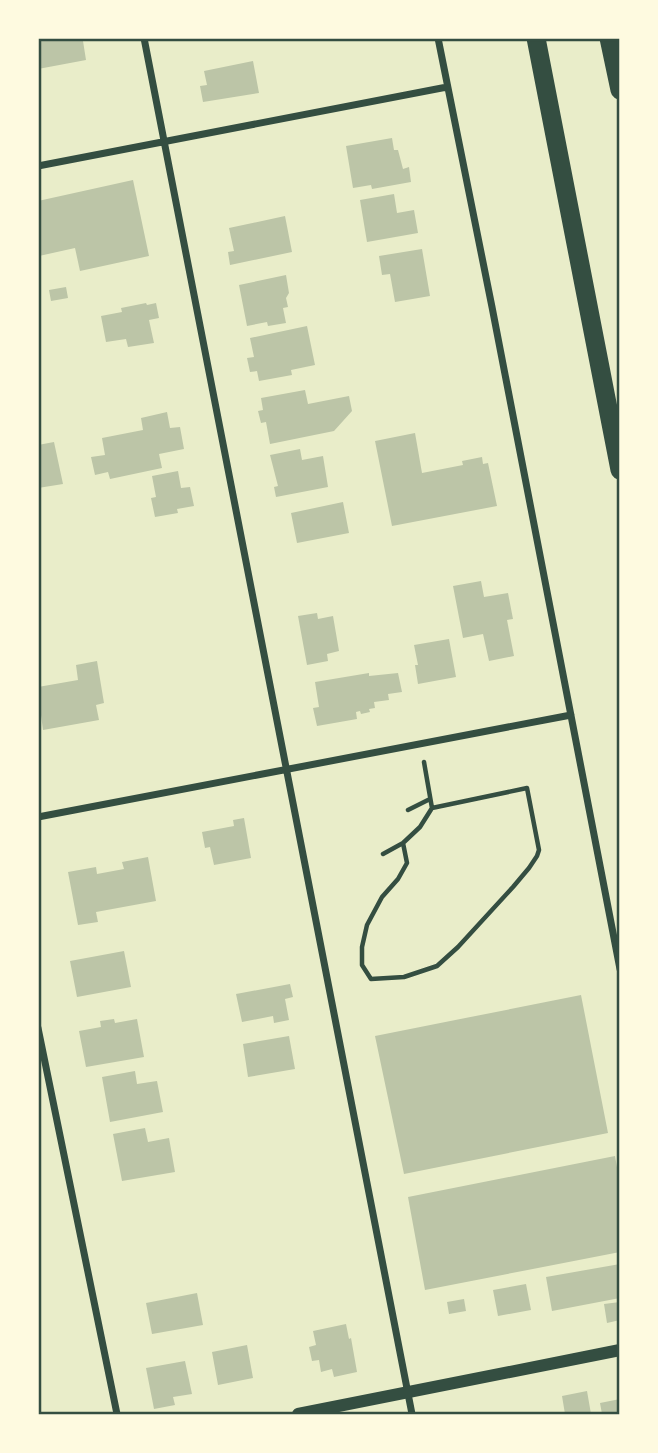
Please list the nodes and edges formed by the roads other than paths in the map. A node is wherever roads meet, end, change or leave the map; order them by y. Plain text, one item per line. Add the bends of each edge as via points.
1 (144, 38) edge
2 (438, 38) edge
3 (536, 38) edge
4 (609, 38) edge
5 (447, 87) junction
6 (620, 90) edge
7 (164, 143) junction
8 (38, 166) edge
9 (620, 470) edge
10 (571, 715) junction
11 (285, 769) junction
12 (38, 817) edge
13 (620, 969) edge
14 (38, 1028) edge
15 (620, 1350) edge
16 (407, 1392) junction
17 (117, 1415) edge
18 (298, 1415) edge
19 (412, 1415) edge

1 - 7 street
2 - 5 street
3 - 9 highway
4 - 6 highway
5 - 7 street
5 - 10 street
7 - 8 street
7 - 11 street
10 - 11 street
10 - 13 street
11 - 12 street
11 - 16 street
14 - 17 street
15 - 16 street
16 - 18 street
16 - 19 street

